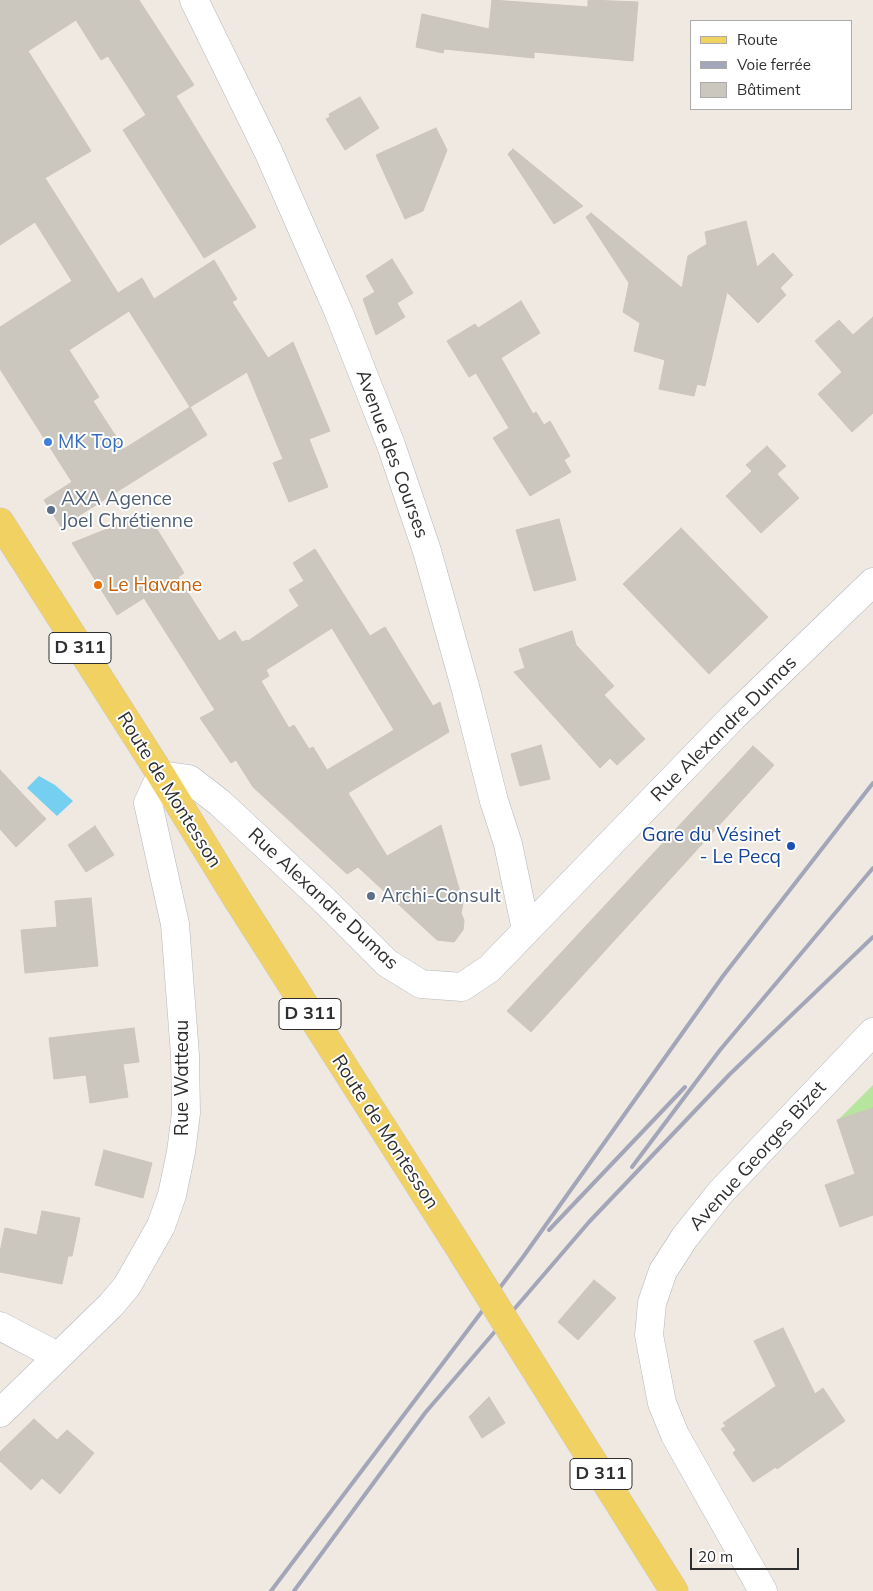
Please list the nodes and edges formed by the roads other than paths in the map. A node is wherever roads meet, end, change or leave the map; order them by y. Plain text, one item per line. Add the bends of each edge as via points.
1 (194, 0) edge
2 (0, 522) edge
3 (873, 582) edge
4 (161, 774) junction
5 (526, 930) junction
6 (873, 1032) edge
7 (0, 1326) edge
8 (57, 1356) junction
9 (0, 1413) edge
10 (674, 1591) edge
11 (763, 1591) edge

1 - 5 street, Avenue des Courses via 272,160 339,313 391,445 427,551 458,662 508,844
2 - 4 main road, Route de Montesson / D 311
3 - 5 street, Rue Alexandre Dumas via 733,717
4 - 5 street, Rue Alexandre Dumas via 189,779 220,803 387,964 421,984 462,987 490,970
4 - 8 street, Rue Watteau via 148,802 175,924 185,1055 186,1113 181,1152 172,1196 161,1226 127,1286
4 - 10 main road, Route de Montesson / D 311, bridge via 237,900
6 - 11 street, Avenue Georges Bizet via 720,1193 663,1271 652,1303 649,1335 662,1403 675,1435
7 - 8 street
8 - 9 street, Rue Watteau

